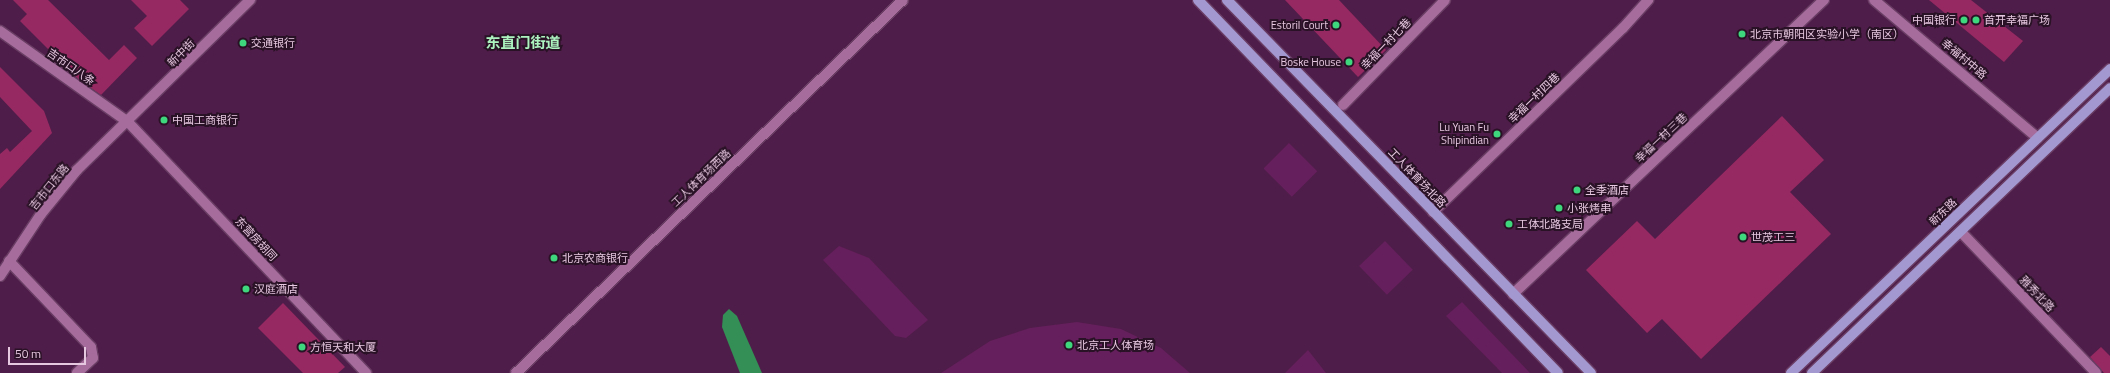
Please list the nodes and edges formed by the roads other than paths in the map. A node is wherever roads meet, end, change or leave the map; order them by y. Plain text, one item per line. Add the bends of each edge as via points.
1 (250, 0) edge
2 (903, 0) edge
3 (1198, 0) edge
4 (1227, 0) edge
5 (1445, 0) edge
6 (1648, 0) edge
7 (1824, 0) edge
8 (1874, 0) edge
9 (0, 31) edge
10 (2110, 69) edge
11 (2110, 88) edge
12 (1343, 105) dead end
13 (128, 122) junction
14 (2038, 138) junction
15 (1433, 212) junction
16 (1961, 232) junction
17 (9, 261) junction
18 (0, 276) edge
19 (1513, 294) junction
20 (77, 373) edge
21 (366, 373) edge
22 (516, 373) edge
23 (1558, 373) edge
24 (1591, 373) edge
25 (1790, 373) edge
26 (1812, 373) edge
27 (2096, 373) edge

1 - 13 street, 新中街
2 - 22 street, 工人体育场西路
3 - 23 main road
4 - 15 main road, 工人体育场北路
5 - 12 street, 幸福一村七巷
6 - 15 street, 幸福一村四巷 via 1623,28
7 - 19 street, 幸福一村三巷
8 - 14 street, 幸福村中路
9 - 13 street, 吉市口八条
10 - 14 main road, 新东路
11 - 16 main road
13 - 17 street, 吉市口东路 via 77,170 41,214
13 - 21 street, 东营房胡同
14 - 25 main road, 新东路
15 - 19 main road, 工人体育场北路
16 - 26 main road
16 - 27 street, 雅秀北路
17 - 18 street, 吉市口东路
17 - 20 street via 91,347 93,358
19 - 24 main road, 工人体育场北路

